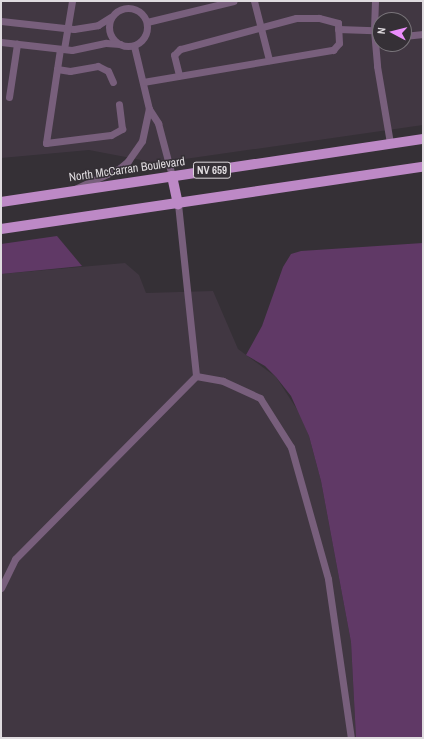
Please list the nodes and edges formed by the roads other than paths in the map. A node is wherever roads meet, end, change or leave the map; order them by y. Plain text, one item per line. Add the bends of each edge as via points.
1 (72, 1) edge
2 (234, 1) edge
3 (254, 1) edge
4 (375, 1) edge
5 (375, 12) edge
6 (111, 17) junction
7 (1, 22) edge
8 (146, 22) junction
9 (261, 28) junction
10 (68, 29) junction
11 (338, 29) junction
12 (372, 30) edge
13 (423, 34) edge
14 (412, 35) edge
15 (1, 42) edge
16 (17, 44) junction
17 (120, 44) junction
18 (134, 46) junction
19 (62, 49) junction
20 (379, 52) edge
21 (269, 60) junction
22 (57, 69) junction
23 (179, 75) junction
24 (113, 82) dead end
25 (143, 82) junction
26 (9, 97) dead end
27 (119, 104) dead end
28 (149, 109) junction
29 (423, 139) edge
30 (390, 143) junction
31 (423, 167) edge
32 (172, 176) junction
33 (71, 191) junction
34 (1, 202) edge
35 (178, 204) junction
36 (1, 229) edge
37 (196, 376) junction
38 (1, 588) edge
39 (351, 738) edge

1 - 10 lane
2 - 8 lane
3 - 9 lane
4 - 5 lane
6 - 8 lane via 118,10 127,7 136,9
6 - 10 lane via 98,25
6 - 17 lane via 108,26 110,35
7 - 10 lane
8 - 18 lane via 147,32
9 - 11 lane via 296,18 318,18 338,23
9 - 21 lane
9 - 23 lane via 180,49 174,55
10 - 19 lane
11 - 12 lane
11 - 21 lane via 339,44 334,50
13 - 14 lane
15 - 16 lane
16 - 19 lane
16 - 26 lane
17 - 18 lane
17 - 19 lane
18 - 25 lane
19 - 22 lane
20 - 30 lane
21 - 23 lane
22 - 24 lane via 70,71 98,66 108,71
22 - 27 lane via 46,143 111,135 122,129
23 - 25 lane
25 - 28 lane
28 - 32 lane via 158,124
28 - 33 lane via 142,141 128,160 120,168
29 - 30 main road, North McCarran Boulevard / NV 659
30 - 32 main road, North McCarran Boulevard / NV 659
31 - 35 main road, NV 659
32 - 33 main road, North McCarran Boulevard / NV 659
32 - 35 main road
33 - 34 main road, North McCarran Boulevard / NV 659
35 - 36 main road, NV 659
35 - 37 lane
37 - 38 lane via 15,559
37 - 39 lane via 223,381 260,398 291,447 328,579

